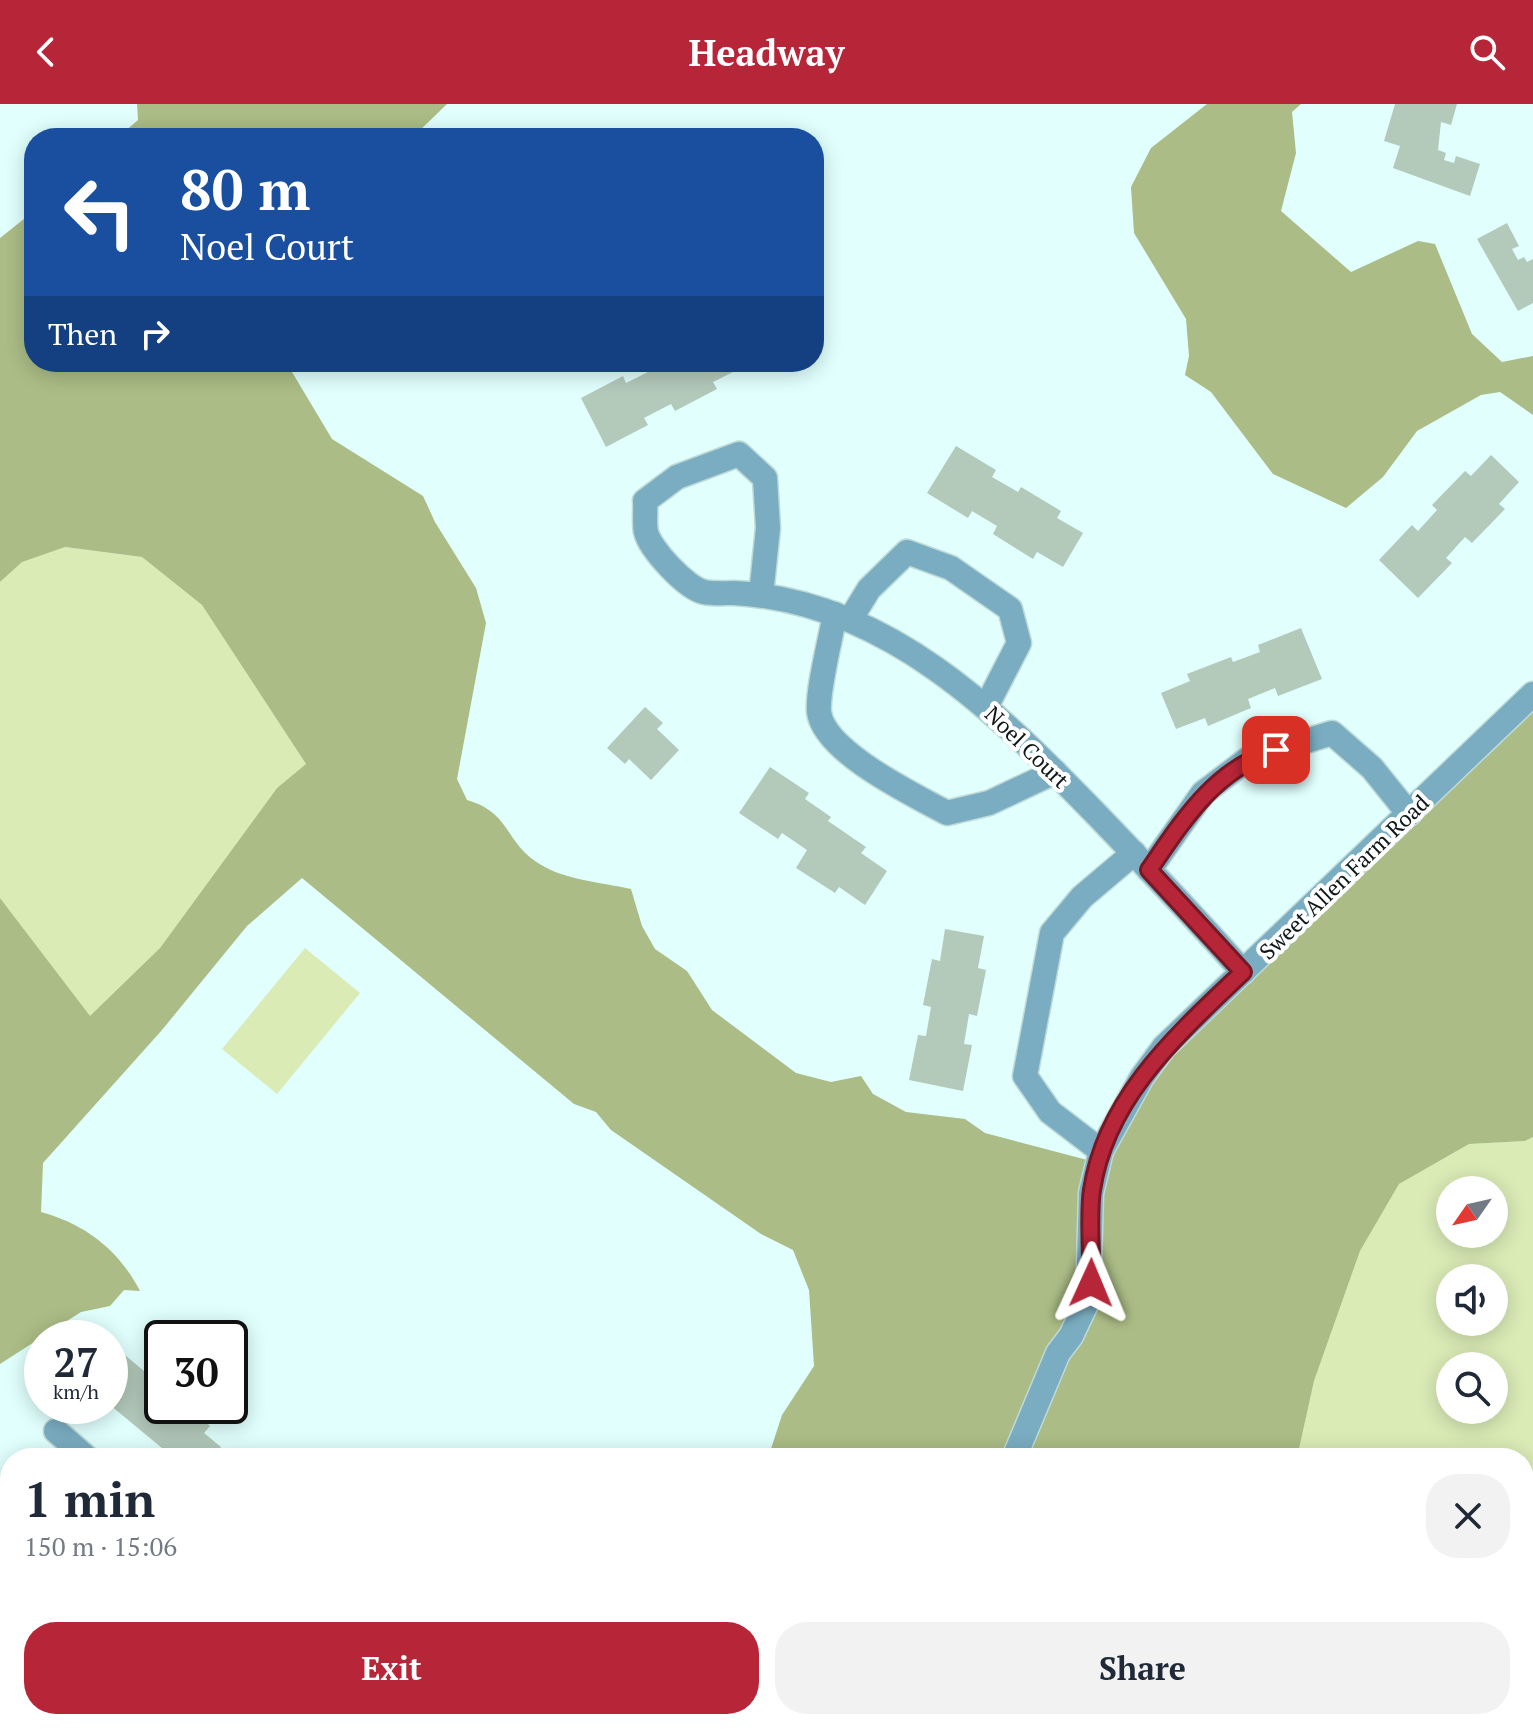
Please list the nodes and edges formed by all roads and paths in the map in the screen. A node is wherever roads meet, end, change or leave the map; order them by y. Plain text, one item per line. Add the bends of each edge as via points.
1 (761, 595) junction
2 (843, 617) junction
3 (1533, 694) edge
4 (986, 707) junction
5 (1055, 772) junction
6 (1409, 814) junction
7 (1142, 861) junction
8 (1243, 972) junction
9 (1101, 1151) junction
10 (56, 1431) dead end
11 (76, 1448) edge
12 (1018, 1448) edge

1 - 1 street via 701,592 675,574 646,534 645,501 677,477 739,454 765,478 768,528
1 - 2 street, Noel Court
2 - 4 street, Noel Court via 947,675
2 - 4 street via 907,552 951,568 1010,609 1019,643
2 - 5 street via 819,712 835,742 947,813 989,803
3 - 6 street, Sweet Allen Farm Road
4 - 5 street, Noel Court
5 - 7 street, Noel Court
6 - 7 street via 1372,768 1332,733 1248,759 1203,793
6 - 8 street, Sweet Allen Farm Road
7 - 8 street, Noel Court
7 - 9 street via 1082,897 1052,933 1025,1076 1050,1112
8 - 9 street, Sweet Allen Farm Road via 1164,1047
9 - 12 street, Sweet Allen Farm Road via 1091,1193 1088,1300 1058,1353
10 - 11 street

